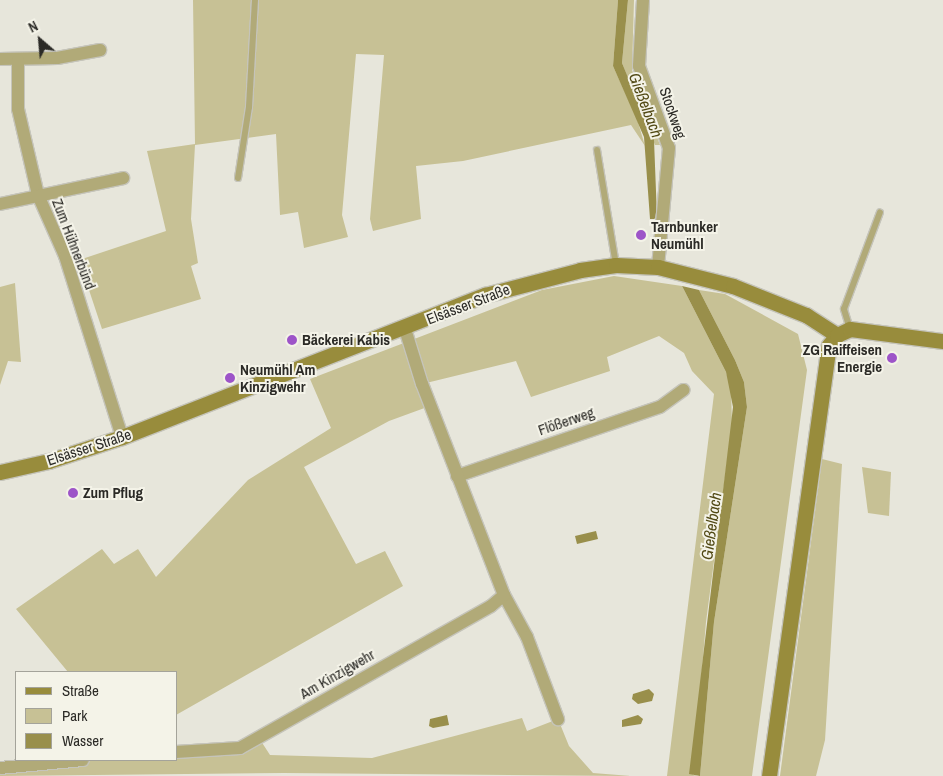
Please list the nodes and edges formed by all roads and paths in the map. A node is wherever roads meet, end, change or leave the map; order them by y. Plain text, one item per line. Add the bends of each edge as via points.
1 (255, 0) edge
2 (643, 0) edge
3 (100, 50) dead end
4 (0, 58) edge
5 (18, 60) junction
6 (597, 150) dead end
7 (123, 178) dead end
8 (238, 178) dead end
9 (38, 195) junction
10 (0, 204) edge
11 (880, 212) dead end
12 (616, 265) junction
13 (658, 267) junction
14 (405, 329) junction
15 (843, 332) junction
16 (943, 341) edge
17 (683, 390) dead end
18 (122, 437) junction
19 (0, 472) edge
20 (456, 476) junction
21 (504, 595) junction
22 (558, 719) dead end
23 (178, 752) edge
24 (73, 761) edge
25 (0, 768) edge
26 (769, 776) edge

1 - 8 lane via 248,107
2 - 13 street, Stockweg via 639,66 669,148
3 - 5 street via 57,58
4 - 5 street
5 - 9 street, Zum Hühnerbünd via 18,109
6 - 12 lane
7 - 9 street
9 - 10 street
9 - 18 street, Zum Hühnerbünd via 65,256
11 - 15 lane via 844,309
12 - 13 street, Elsässer Straße
12 - 14 street, Elsässer Straße via 534,280 486,295
13 - 15 street, Elsässer Straße via 733,286
14 - 18 street, Elsässer Straße
14 - 20 street
15 - 16 street, Elsässer Straße
15 - 26 street via 829,345 824,364
17 - 20 street, Flößerweg via 660,406
18 - 19 street, Elsässer Straße via 49,461
20 - 21 street
21 - 22 street via 527,637
21 - 23 street, Am Kinzigwehr via 491,606 246,745
24 - 25 street

